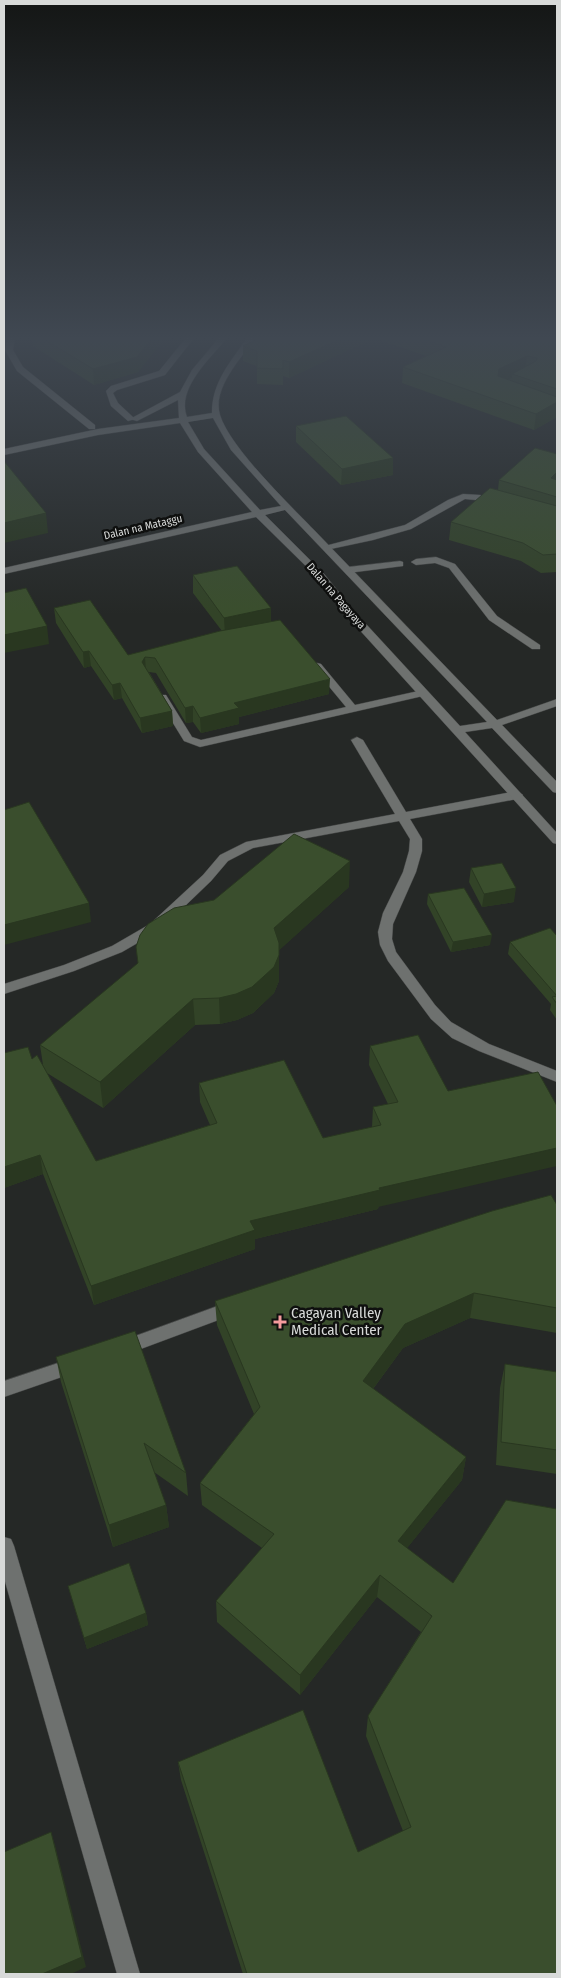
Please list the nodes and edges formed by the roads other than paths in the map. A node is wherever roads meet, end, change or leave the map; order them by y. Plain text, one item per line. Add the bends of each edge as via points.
1 (77, 430) edge
2 (114, 430) edge
3 (188, 430) edge
4 (225, 430) edge
5 (4, 447) edge
6 (4, 452) edge
7 (287, 507) junction
8 (510, 507) edge
9 (257, 514) junction
10 (326, 547) junction
11 (416, 562) dead end
12 (400, 564) dead end
13 (348, 570) junction
14 (4, 571) edge
15 (536, 647) dead end
16 (310, 657) edge
17 (155, 684) edge
18 (423, 693) junction
19 (557, 702) edge
20 (352, 708) junction
21 (495, 724) junction
22 (459, 730) junction
23 (356, 740) dead end
24 (557, 789) edge
25 (517, 795) junction
26 (403, 816) junction
27 (557, 840) edge
28 (4, 989) edge
29 (557, 1077) edge
30 (253, 1300) edge
31 (4, 1389) edge
32 (4, 1546) edge
33 (129, 1974) edge

1 - 5 street
2 - 6 street
3 - 9 street, Dalan na Pagayaya
4 - 7 street, Dalan na Pagayaya via 234,448
7 - 9 street, Dalan na Mataggu
7 - 10 street, Dalan na Pagayaya
8 - 10 street via 465,496 409,526 380,536
9 - 14 street, Dalan na Mataggu
9 - 18 street, Dalan na Pagayaya via 321,576
10 - 13 street, Dalan na Pagayaya
11 - 15 lane via 436,560 452,566 493,618
12 - 13 street
13 - 21 street, Dalan na Pagayaya
16 - 20 street
17 - 20 street via 188,739 200,744
18 - 20 street
18 - 22 street, Dalan na Pagayaya
19 - 21 street
21 - 22 street
21 - 24 street, Dalan na Pagayaya
22 - 25 street, Dalan na Pagayaya
23 - 26 street
25 - 26 street
25 - 27 street, Dalan na Pagayaya
26 - 28 street via 250,845 224,858 155,927 117,949
26 - 29 street via 416,839 417,850 386,924 389,953 446,1026
30 - 31 street
32 - 33 street

